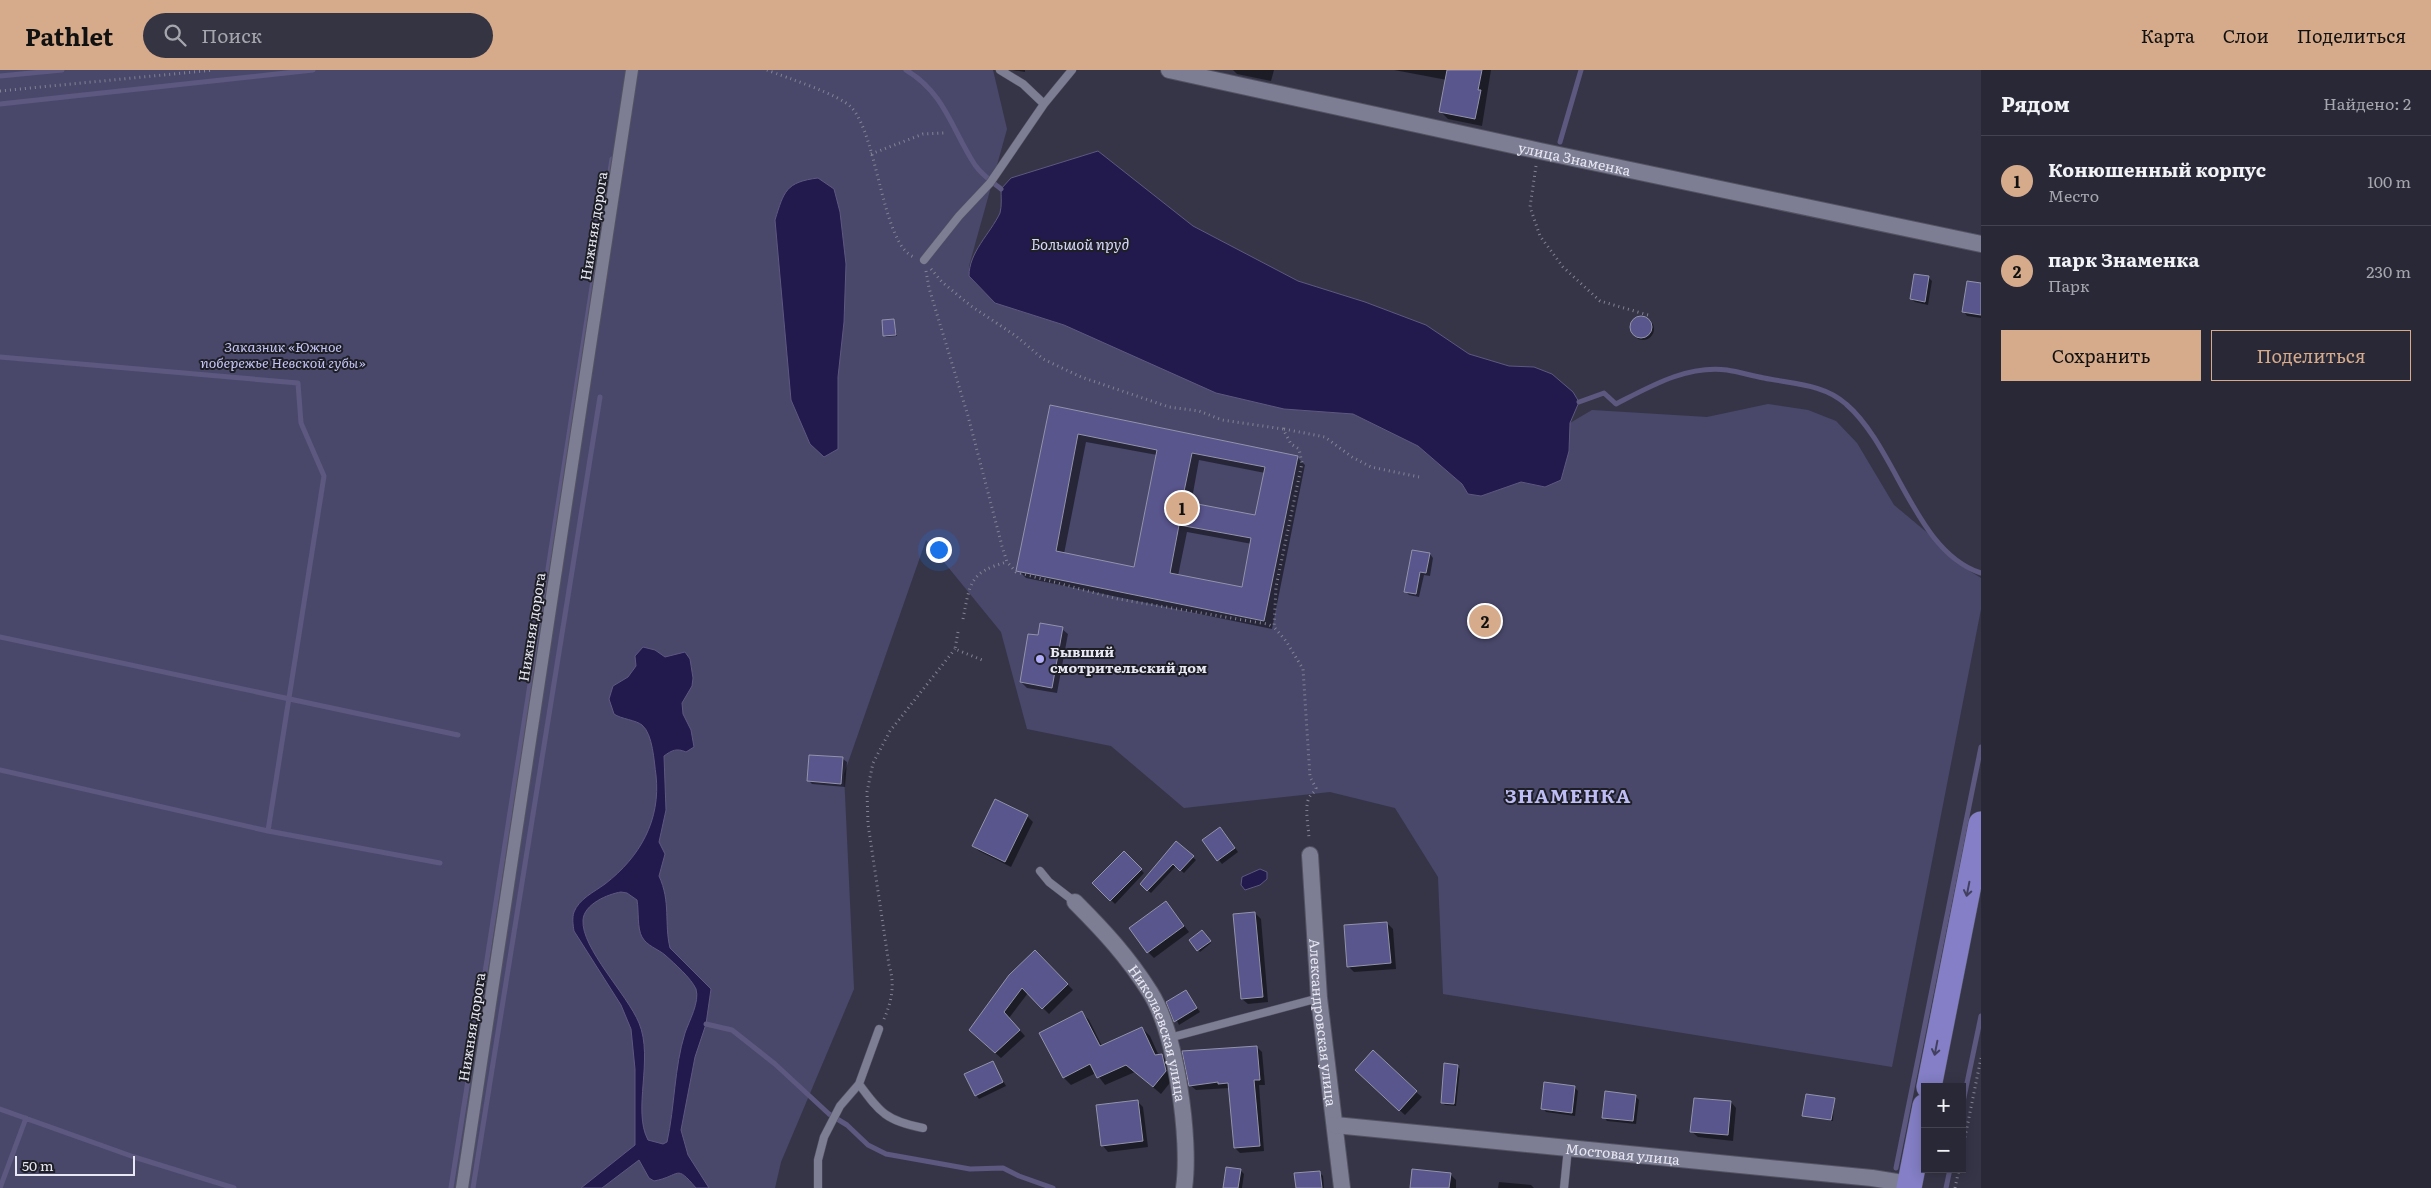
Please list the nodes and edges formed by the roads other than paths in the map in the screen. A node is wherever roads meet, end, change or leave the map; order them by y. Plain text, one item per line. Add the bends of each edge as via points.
1 (632, 70) edge
2 (1000, 70) edge
3 (1072, 70) edge
4 (1169, 70) edge
5 (1044, 104) junction
6 (1981, 244) edge
7 (924, 260) road end
8 (1981, 824) edge
9 (1310, 855) road end
10 (1040, 871) dead end
11 (1075, 902) joint
12 (1981, 910) edge
13 (1319, 998) junction
14 (879, 1028) road end
15 (1168, 1038) junction
16 (1930, 1083) edge
17 (1947, 1083) edge
18 (859, 1084) junction
19 (1335, 1125) junction
20 (923, 1128) dead end
21 (1922, 1128) edge
22 (1568, 1148) junction
23 (1927, 1173) edge
24 (1915, 1187) edge
25 (462, 1188) edge
26 (818, 1188) edge
27 (1184, 1188) edge
28 (1342, 1188) edge
29 (1564, 1188) edge

1 - 25 street, Нижняя дорога
2 - 5 lane via 1023,84
3 - 5 lane
4 - 6 street, улица Знаменка
5 - 7 lane via 991,181
8 -> 16 main road
9 - 13 street, Александровская улица
10 - 11 lane
11 - 15 street, Николаевская улица via 1111,936 1151,994
12 - 17 main road
13 - 15 lane
13 - 19 street, Александровская улица
14 - 18 lane
15 - 27 street, Николаевская улица via 1182,1104
18 - 20 lane via 872,1102 892,1120
18 - 26 lane via 840,1106 820,1148
19 - 22 street, Мостовая улица
19 - 28 street, Александровская улица
21 - 24 main road
22 - 24 street, Мостовая улица via 1872,1178
22 - 29 lane
23 - 24 main road

